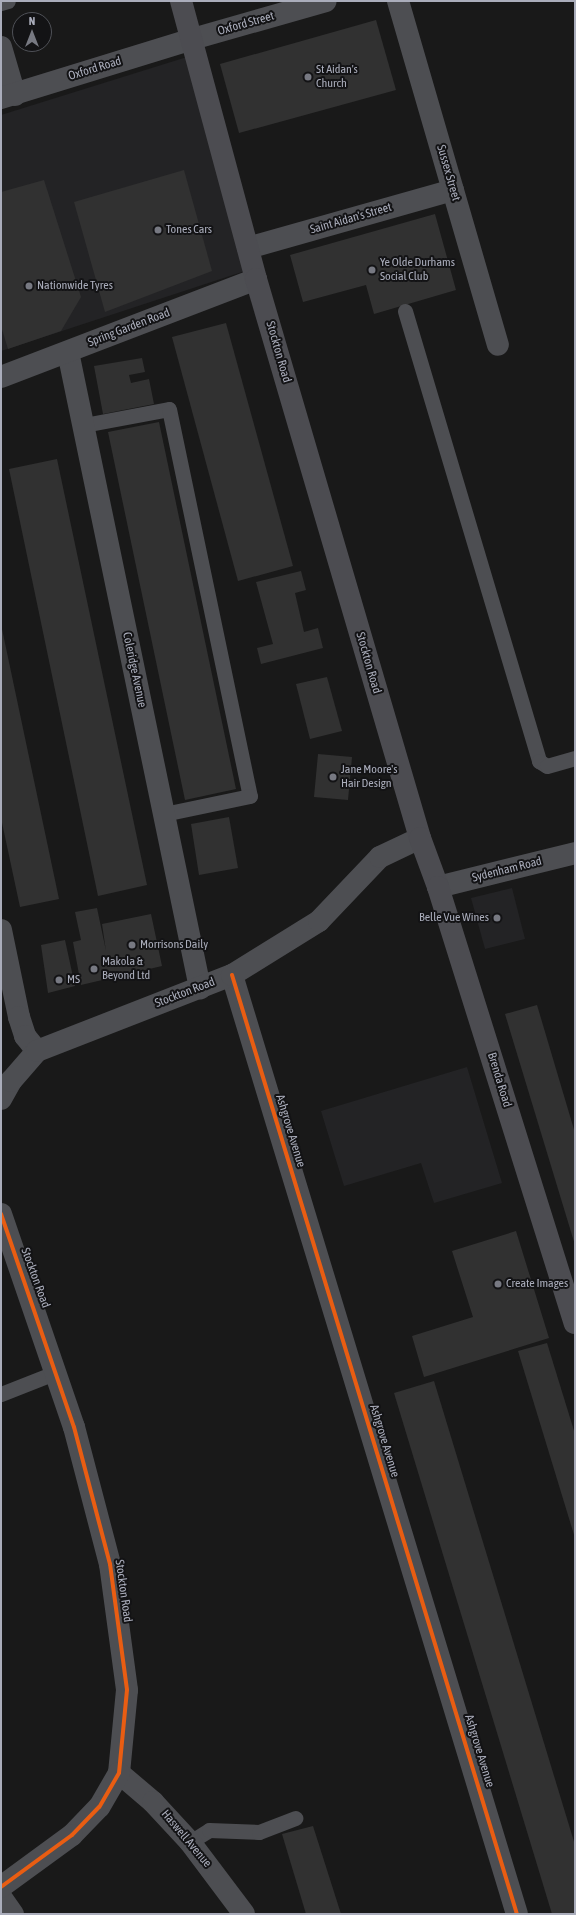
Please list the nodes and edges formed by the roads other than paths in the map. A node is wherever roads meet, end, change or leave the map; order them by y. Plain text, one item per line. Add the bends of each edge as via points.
1 (8, 1) edge
2 (181, 1) edge
3 (326, 1) edge
4 (398, 1) edge
5 (1, 3) edge
6 (190, 40) junction
7 (1, 47) edge
8 (8, 97) edge
9 (453, 190) junction
10 (248, 248) junction
11 (256, 279) junction
12 (405, 311) dead end
13 (498, 345) dead end
14 (68, 352) junction
15 (1, 377) edge
16 (84, 425) junction
17 (575, 758) edge
18 (164, 814) junction
19 (420, 838) junction
20 (575, 853) edge
21 (438, 887) junction
22 (1, 930) edge
23 (232, 975) junction
24 (200, 988) junction
25 (37, 1051) junction
26 (1, 1099) edge
27 (1, 1214) edge
28 (575, 1323) edge
29 (57, 1372) junction
30 (1, 1394) edge
31 (119, 1773) junction
32 (295, 1818) dead end
33 (190, 1842) junction
34 (1, 1887) edge
35 (1, 1897) edge
36 (12, 1914) edge
37 (244, 1914) edge
38 (518, 1914) edge

1 - 5 lane
2 - 6 main road, Stockton Road
3 - 6 street, Oxford Street
4 - 9 street, Sussex Street
6 - 8 street, Oxford Road
6 - 10 main road, Stockton Road
7 - 8 street
9 - 10 street, Saint Aidan's Street
9 - 13 street, Sussex Street
10 - 11 main road, Stockton Road
11 - 14 street, Spring Garden Road
11 - 19 main road, Stockton Road
12 - 17 lane via 539,761 547,766
14 - 15 street, Spring Garden Road
14 - 16 street, Coleridge Avenue
16 - 18 street, Coleridge Avenue
16 - 18 lane via 169,409 250,796
18 - 24 street, Coleridge Avenue
19 - 21 main road, Brenda Road
19 - 23 street, Stockton Road via 380,858 319,921
20 - 21 street, Sydenham Road
21 - 28 main road, Brenda Road
22 - 25 street via 19,1017 25,1036
23 - 24 street, Stockton Road
23 - 38 street, Ashgrove Avenue
24 - 25 street, Stockton Road
25 - 26 street, Stockton Road via 11,1081
27 - 29 street, Stockton Road
29 - 30 lane
29 - 31 street, Stockton Road via 110,1564 126,1690
31 - 33 street, Haswell Avenue via 153,1802
31 - 34 street, Stockton Road via 99,1807 72,1835
32 - 33 lane via 259,1832 209,1830
33 - 37 street, Haswell Avenue
35 - 36 street

